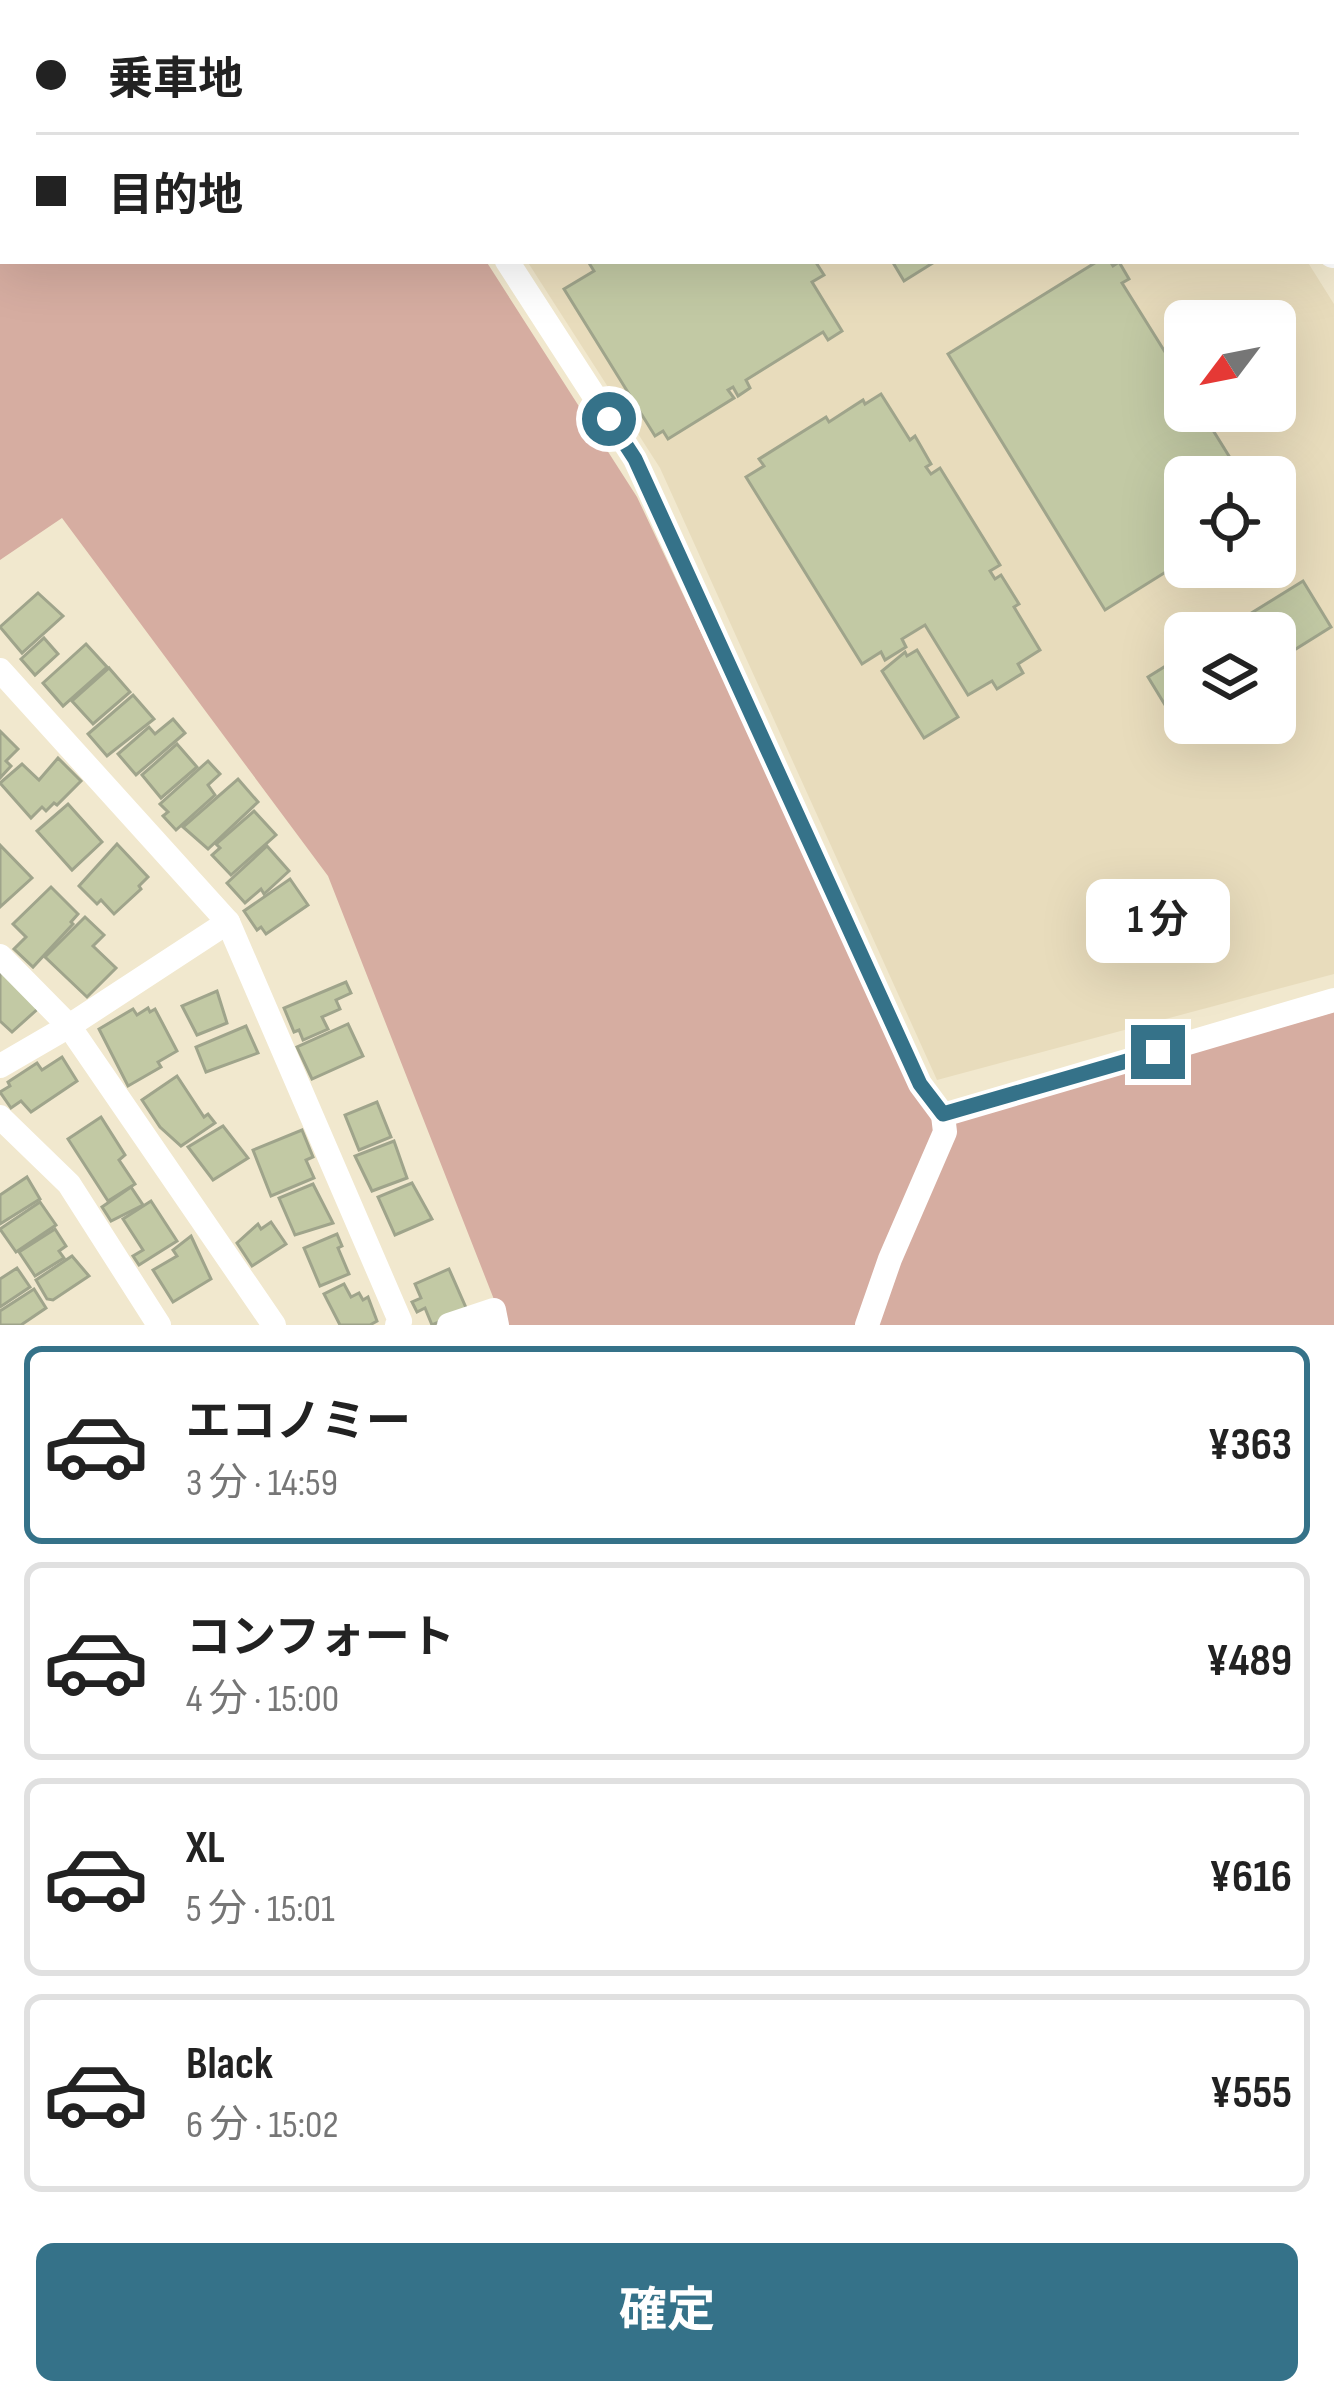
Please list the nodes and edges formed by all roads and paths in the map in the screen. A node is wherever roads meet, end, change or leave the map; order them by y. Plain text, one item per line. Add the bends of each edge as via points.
1 (509, 264) edge
2 (0, 670) edge
3 (228, 922) junction
4 (0, 956) edge
5 (1334, 1000) edge
6 (69, 1026) junction
7 (0, 1066) edge
8 (943, 1114) junction
9 (0, 1117) edge
10 (159, 1325) edge
11 (274, 1325) edge
12 (397, 1325) edge
13 (449, 1325) edge
14 (497, 1325) edge
15 (867, 1325) edge

1 - 8 street via 635,459 920,1084
2 - 3 street
3 - 6 street
3 - 12 street
4 - 6 street
5 - 8 street
6 - 7 street
6 - 11 street
8 - 15 street via 946,1132
9 - 10 street via 69,1184
13 - 14 street via 494,1310

